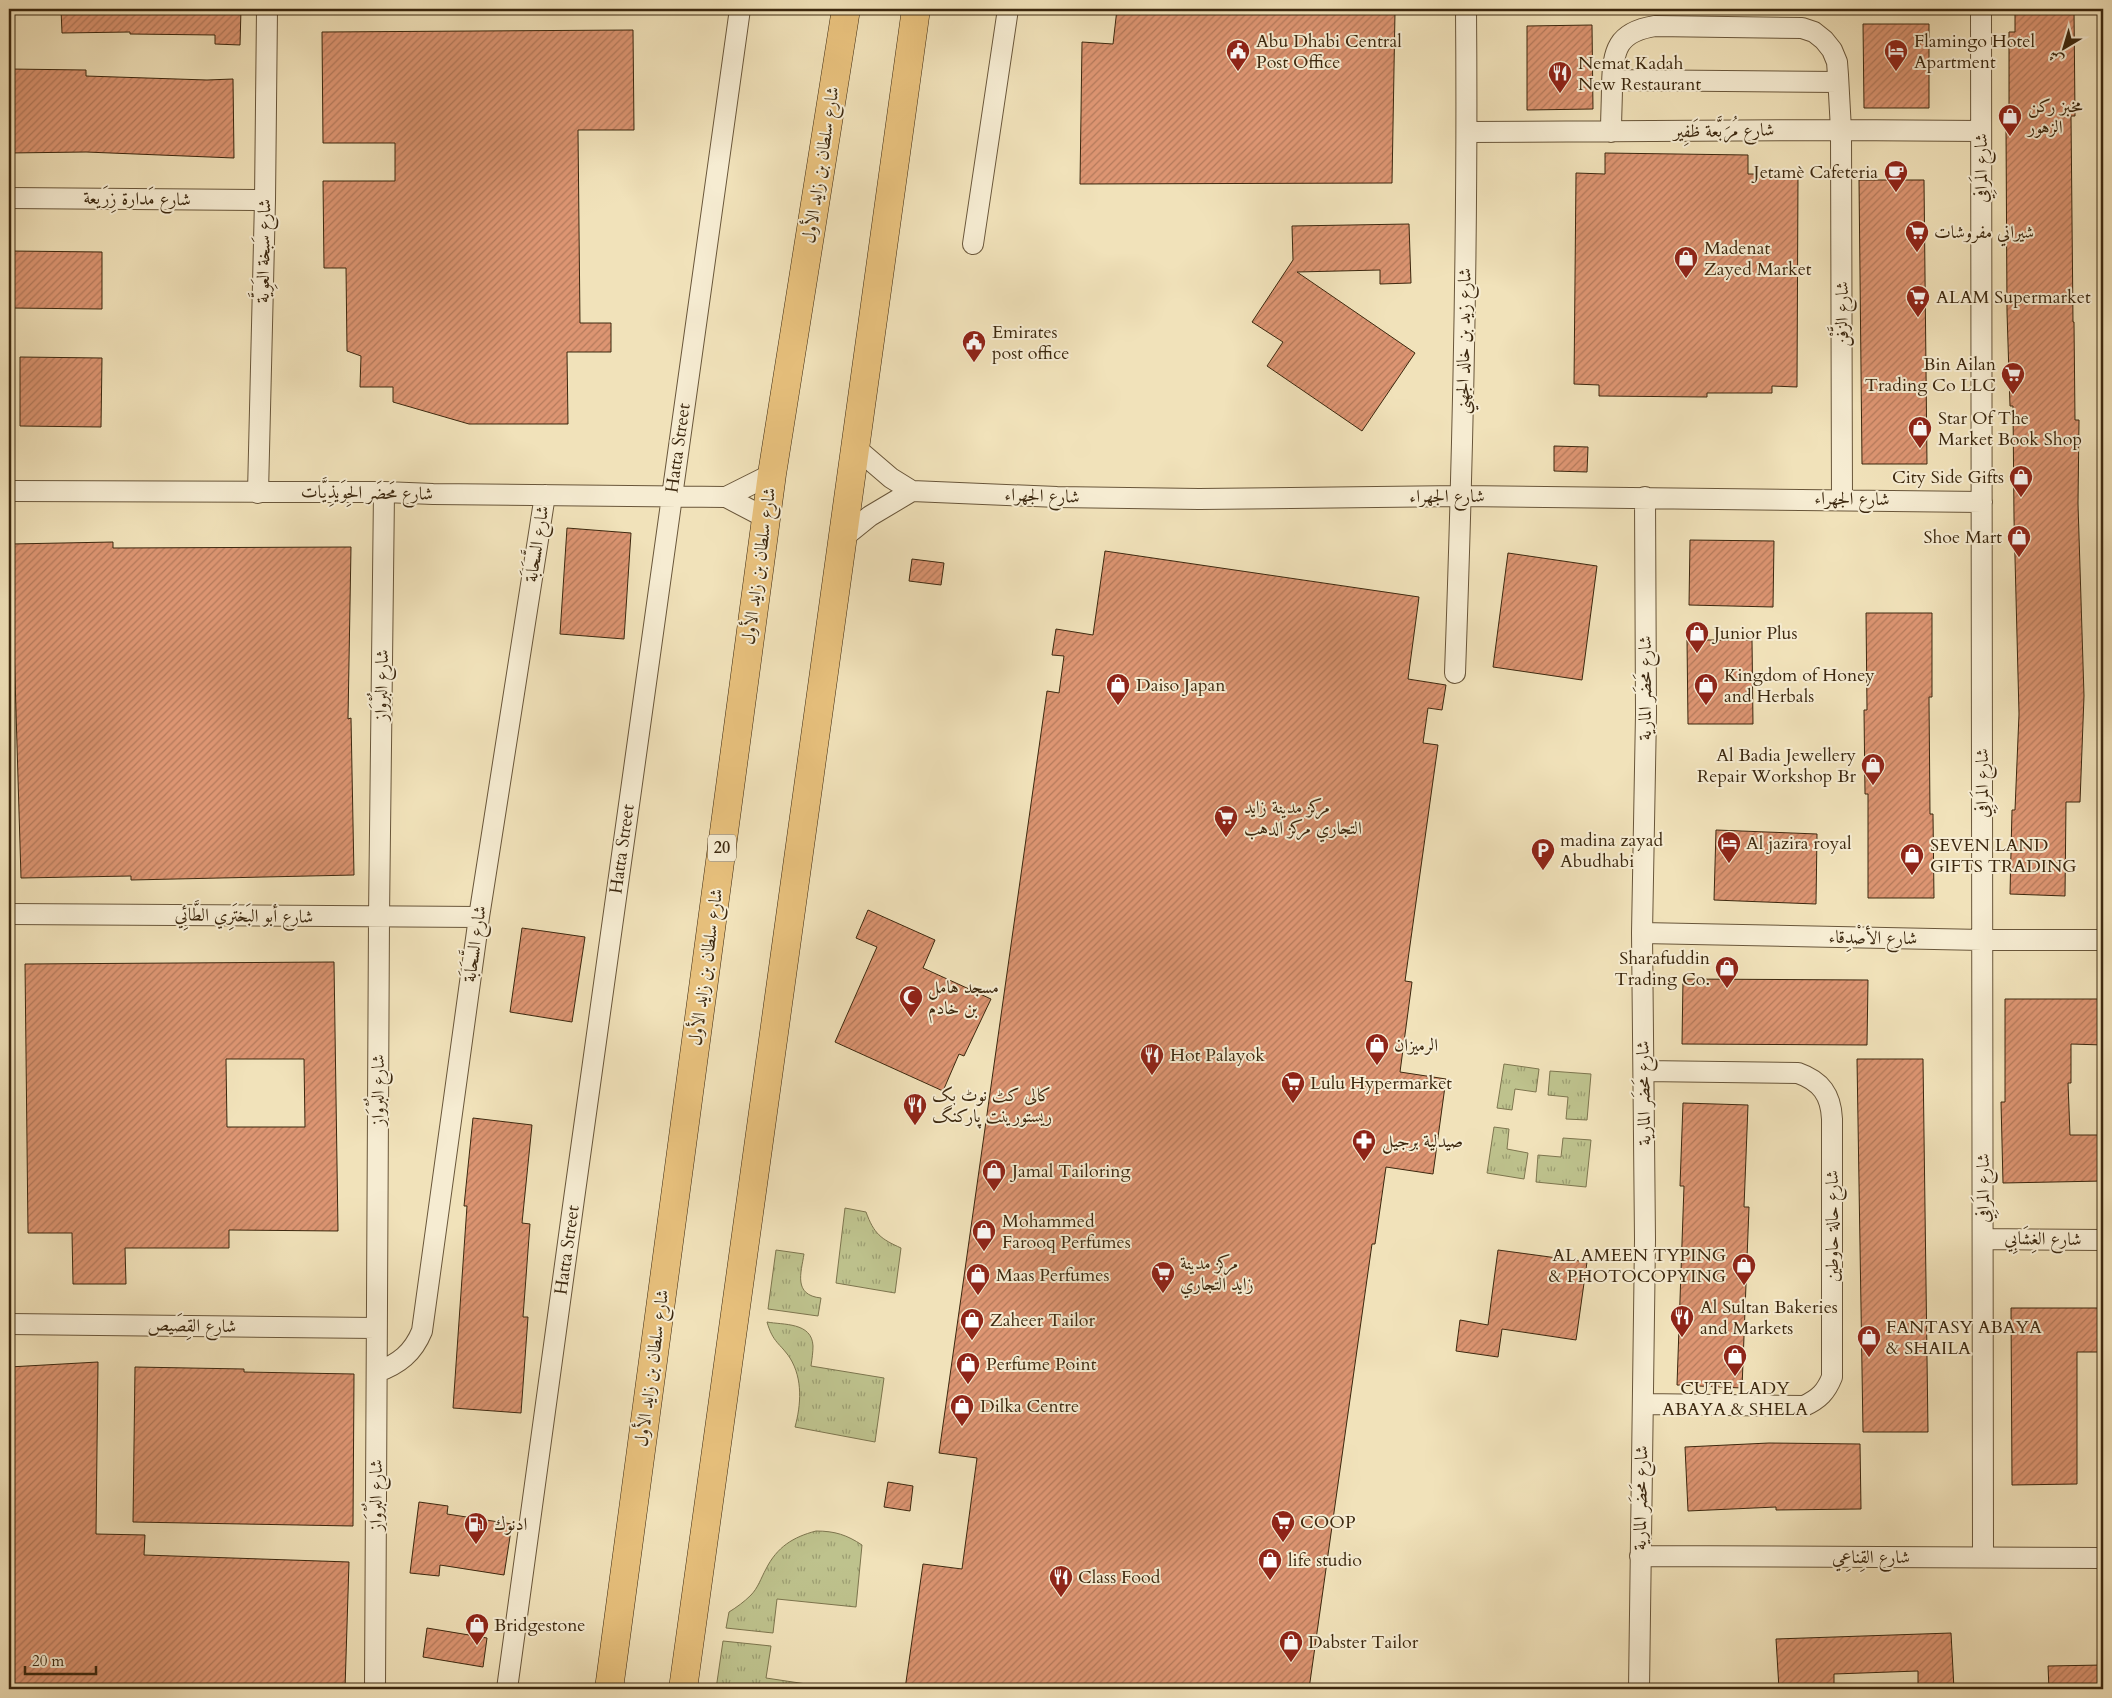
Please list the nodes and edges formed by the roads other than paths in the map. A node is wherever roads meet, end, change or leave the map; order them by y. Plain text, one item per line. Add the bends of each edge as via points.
1 (267, 9) edge
2 (740, 9) edge
3 (846, 9) edge
4 (916, 9) edge
5 (1008, 9) edge
6 (1466, 9) edge
7 (1982, 9) edge
8 (1612, 80) junction
9 (1838, 82) junction
10 (1841, 130) junction
11 (1982, 131) junction
12 (1467, 132) junction
13 (1611, 132) junction
14 (9, 198) edge
15 (265, 200) junction
16 (973, 244) dead end
17 (856, 448) junction
18 (772, 474) junction
19 (9, 491) edge
20 (912, 491) junction
21 (384, 492) junction
22 (258, 493) junction
23 (545, 495) junction
24 (671, 496) junction
25 (726, 496) junction
26 (1462, 496) junction
27 (1645, 497) junction
28 (1842, 499) junction
29 (1982, 502) junction
30 (766, 518) junction
31 (844, 537) junction
32 (1455, 673) dead end
33 (9, 914) edge
34 (379, 917) junction
35 (479, 917) junction
36 (1642, 933) junction
37 (1982, 940) junction
38 (2103, 940) edge
39 (1644, 1071) junction
40 (1983, 1239) junction
41 (2103, 1240) edge
42 (9, 1324) edge
43 (376, 1328) junction
44 (376, 1372) junction
45 (1643, 1404) junction
46 (1640, 1556) junction
47 (1983, 1557) junction
48 (2103, 1558) edge
49 (608, 1688) edge
50 (375, 1689) edge
51 (507, 1689) edge
52 (683, 1689) edge
53 (1639, 1689) edge

1 - 15 street, شارع سَبخة العَوِيَّة
2 - 24 street, Hatta Street
3 - 18 main road, شارع سلطان بن زايد الأول / 20
4 - 17 main road
5 - 16 street
6 - 12 street, شارع زيد بن خالد الجهني
7 - 11 street, شارع المَرافِي
8 - 9 street
8 - 9 street, شارع الزَّفْن via 1616,50 1623,40 1644,28 1770,27 1802,28 1824,40 1837,62
8 - 13 street, شارع الزَّفْن
9 - 10 street, شارع الزَّفْن
10 - 11 street, شارع مُرَبَّعة ظَفِير
10 - 13 street, شارع مُرَبَّعة ظَفِير
10 - 28 street, شارع الزَّفْن
11 - 29 street, شارع المَرافِي
12 - 13 street, شارع مُرَبَّعة ظَفِير
12 - 26 street, شارع زيد بن خالد الجهني
14 - 15 street, شارع مَدارة زِرَيعة
15 - 22 street, شارع سَبخة العَوِيَّة
17 - 20 street, شارع الجهراء
17 - 31 main road
18 - 25 street, شارع مَحضَر الحِوَيذِيَّات
18 - 30 main road, شارع سلطان بن زايد الأول / 20
19 - 22 street, شارع مَحضَر الحِوَيذِيَّات
20 - 26 street, شارع الجهراء via 1057,497
20 - 31 street via 870,516
21 - 22 street, شارع مَحضَر الحِوَيذِيَّات
21 - 23 street, شارع مَحضَر الحِوَيذِيَّات
21 - 34 street, شارع البُرْوَاز
23 - 24 street, شارع مَحضَر الحِوَيذِيَّات
23 - 35 street, شارع السَّحَابَة
24 - 25 street, شارع مَحضَر الحِوَيذِيَّات
24 - 51 street, Hatta Street
25 - 30 street, شارع مَحضَر الحِوَيذِيَّات
26 - 27 street, شارع الجهراء
26 - 32 street, شارع زيد بن خالد الجهني
27 - 28 street, شارع الجهراء
27 - 36 street, شارع مَحضَر المارية
28 - 29 street, شارع الجهراء
29 - 37 street, شارع المَرافِي
30 - 49 main road, شارع سلطان بن زايد الأول / 20
31 - 52 main road
33 - 34 street, شارع أبو البَختَرِي الطَّائِي
34 - 35 street, شارع أبو البَختَرِي الطَّائِي
34 - 43 street, شارع البُرْوَاز
35 - 44 street, شارع السَّحَابَة via 422,1331 408,1355 397,1364
36 - 37 street, شارع الأصْدِقاء
36 - 39 street, شارع مَحضَر المارية
37 - 38 street, شارع الأصْدِقاء
37 - 40 street, شارع المَرافِي
39 - 45 street, شارع مَحضَر المارية via 1646,1240
39 - 45 street, شارع حالة حاوطين via 1798,1074 1820,1084 1827,1095 1832,1119 1832,1377 1827,1390 1804,1406
40 - 41 street, شارع الغِشَابِي
40 - 47 street, شارع المَرافِي
42 - 43 street, شارع القِصَيص
43 - 44 street, شارع البُرْوَاز
44 - 50 street, شارع البُرْوَاز
45 - 46 street, شارع مَحضَر المارية
46 - 47 street, شارع القِناعِي
46 - 53 street, شارع مَحضَر المارية
47 - 48 street, شارع القِناعِي

